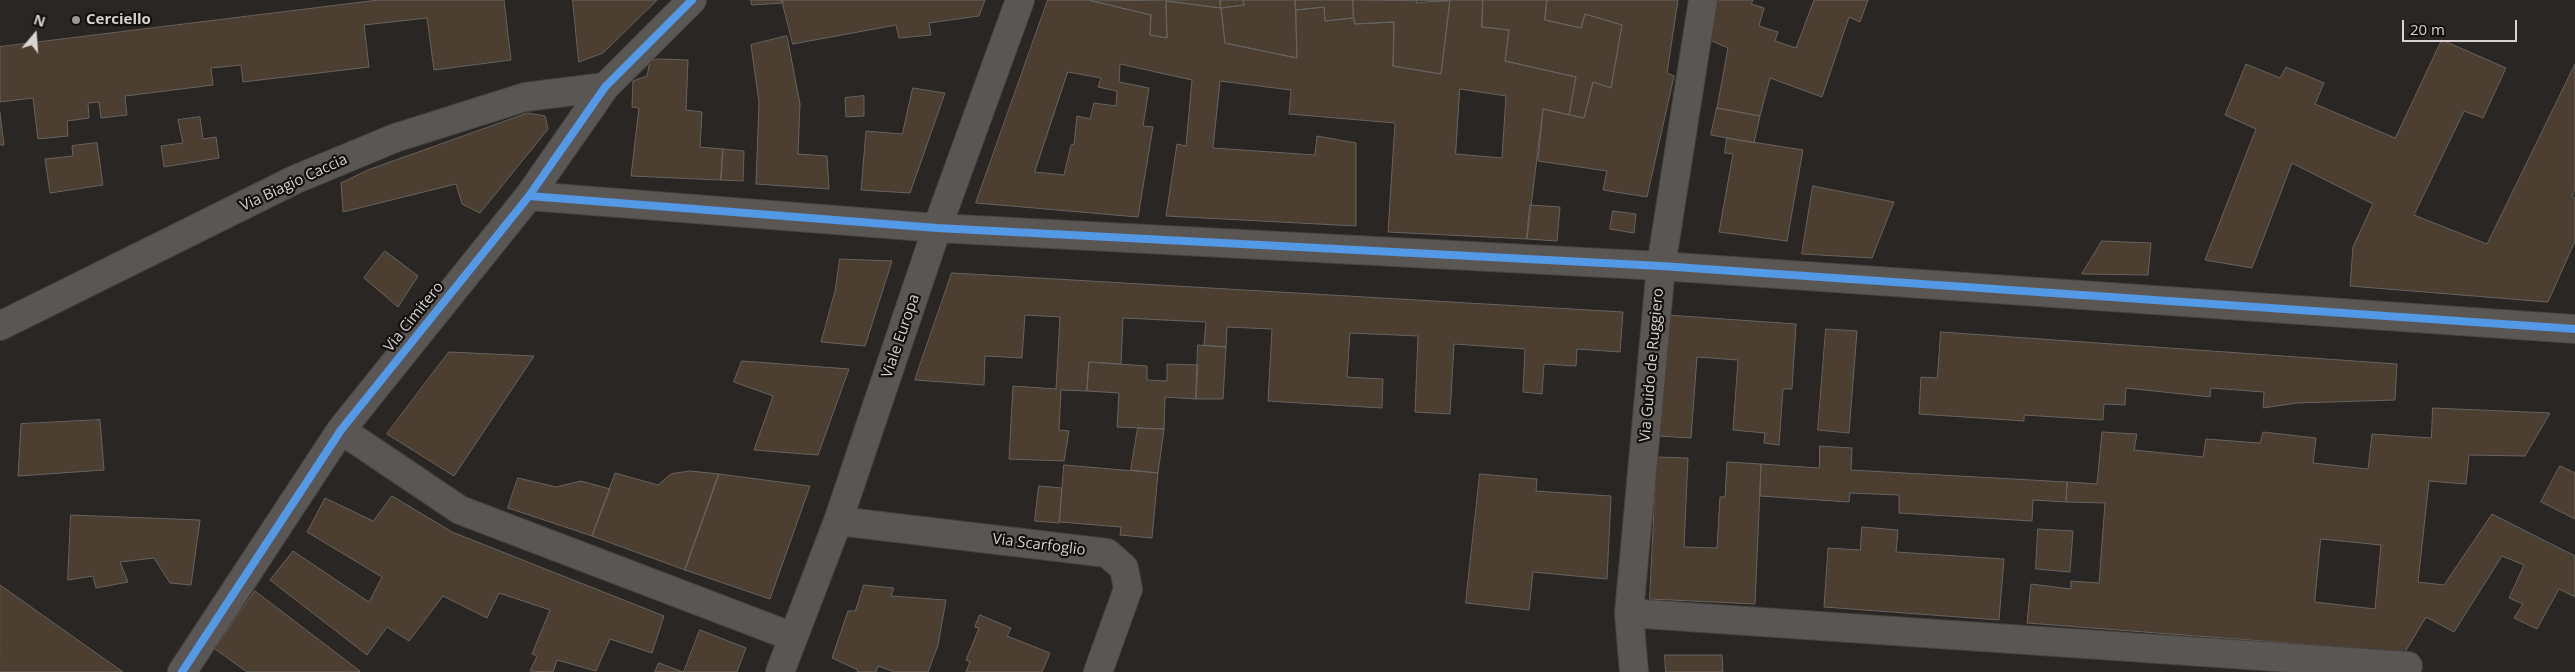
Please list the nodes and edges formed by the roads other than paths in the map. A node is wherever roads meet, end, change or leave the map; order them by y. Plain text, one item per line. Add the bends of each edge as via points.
1 (692, 0) edge
2 (1020, 0) edge
3 (1703, 0) edge
4 (605, 88) junction
5 (529, 196) junction
6 (938, 228) junction
7 (1661, 266) junction
8 (0, 326) edge
9 (2575, 329) edge
10 (341, 430) junction
11 (838, 521) junction
12 (1629, 613) junction
13 (793, 637) junction
14 (182, 672) edge
15 (780, 672) edge
16 (1098, 672) edge
17 (1634, 672) edge
18 (2405, 672) edge

1 - 4 street, Via Cimitero
2 - 6 street, Viale Europa
3 - 7 street, Via Guido de Ruggiero
4 - 5 street, Via Cimitero
4 - 8 street, Via Biagio Caccia via 525,97 395,138 294,180
5 - 6 street
5 - 10 street, Via Cimitero
6 - 7 street
6 - 11 street, Viale Europa
7 - 9 street
7 - 12 street, Via Guido de Ruggiero
10 - 13 street via 460,510
10 - 14 street, Via Cimitero
11 - 13 street, Viale Europa
11 - 16 street, Via Scarfoglio via 1107,552 1124,568 1128,589
12 - 17 street, Via Guido de Ruggiero
12 - 18 street via 2408,666
13 - 15 street, Viale Europa

